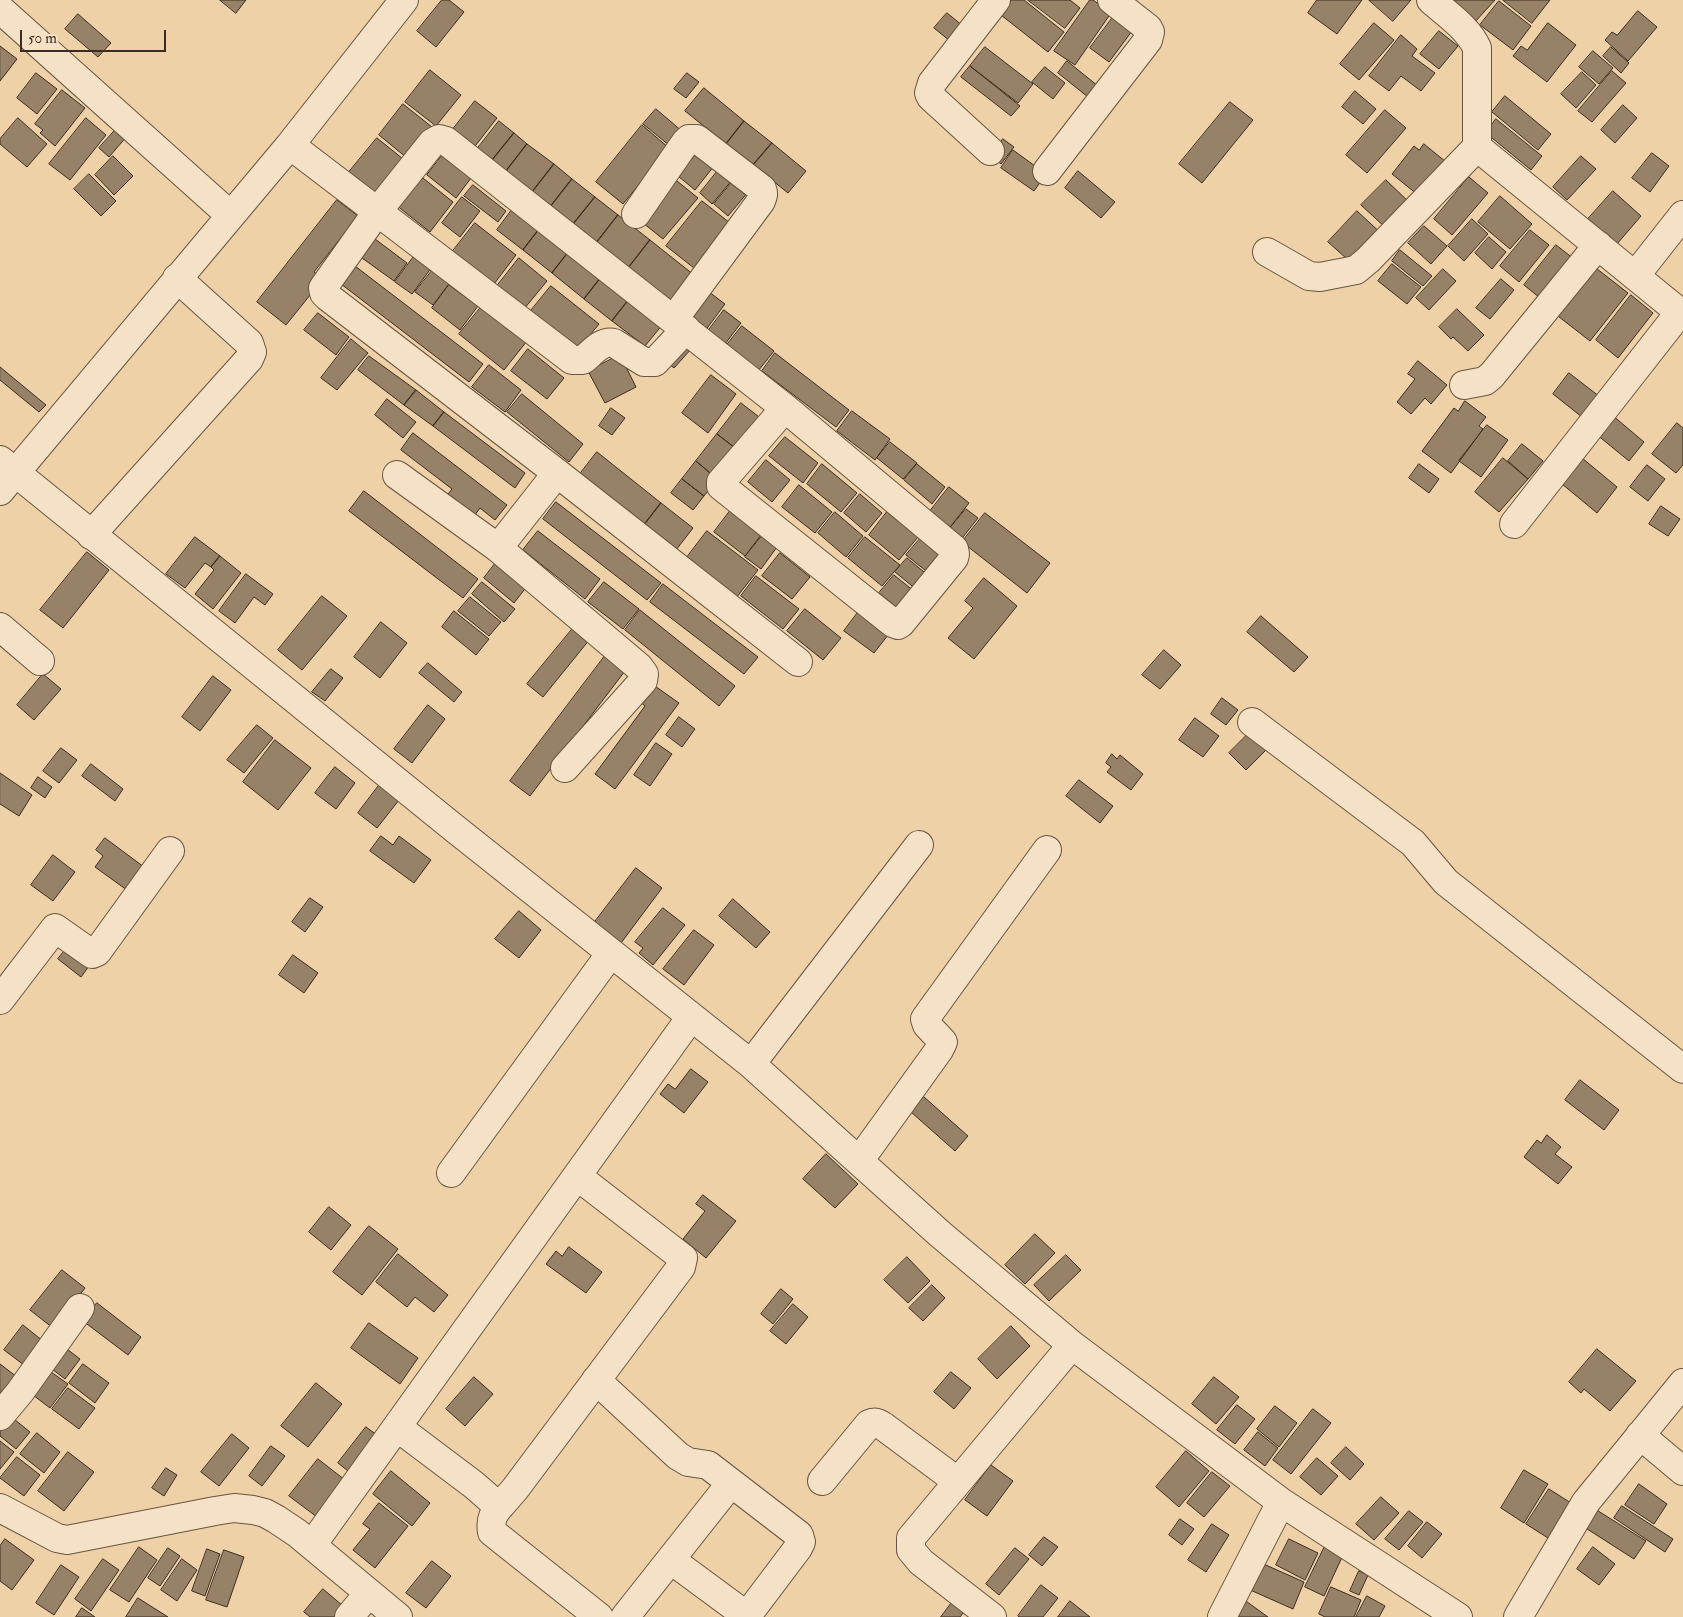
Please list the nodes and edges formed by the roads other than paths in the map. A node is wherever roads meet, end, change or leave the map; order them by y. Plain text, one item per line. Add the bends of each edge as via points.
1 (404, 0) edge
2 (996, 0) edge
3 (1112, 0) edge
4 (1431, 0) edge
5 (0, 9) edge
6 (290, 144) junction
7 (1477, 147) junction
8 (990, 151) dead end
9 (1046, 171) dead end
10 (377, 212) junction
11 (636, 214) dead end
12 (230, 215) junction
13 (1683, 215) edge
14 (1598, 245) junction
15 (1267, 252) dead end
16 (1635, 276) junction
17 (177, 278) junction
18 (1682, 314) edge
19 (680, 324) junction
20 (1464, 385) dead end
21 (785, 408) junction
22 (557, 473) junction
23 (5, 474) edge
24 (398, 475) dead end
25 (1514, 524) dead end
26 (91, 535) junction
27 (498, 548) junction
28 (0, 627) edge
29 (40, 661) dead end
30 (798, 662) dead end
31 (1252, 722) dead end
32 (565, 768) dead end
33 (919, 845) dead end
34 (1047, 850) dead end
35 (170, 851) dead end
36 (611, 953) junction
37 (0, 1000) edge
38 (692, 1017) junction
39 (751, 1064) junction
40 (1683, 1069) edge
41 (859, 1161) junction
42 (451, 1173) dead end
43 (577, 1176) junction
44 (80, 1308) dead end
45 (1072, 1345) junction
46 (596, 1380) junction
47 (1683, 1383) edge
48 (0, 1416) edge
49 (397, 1427) junction
50 (1640, 1435) junction
51 (1683, 1471) edge
52 (822, 1481) dead end
53 (957, 1481) junction
54 (731, 1483) junction
55 (1281, 1502) junction
56 (502, 1504) junction
57 (0, 1508) edge
58 (312, 1545) junction
59 (671, 1560) junction
60 (369, 1593) junction
61 (746, 1616) edge
62 (349, 1617) edge
63 (398, 1617) edge
64 (599, 1617) edge
65 (625, 1617) edge
66 (992, 1617) edge
67 (1222, 1617) edge
68 (1458, 1617) edge
69 (1518, 1617) edge

1 - 6 street
2 - 8 street via 932,83 929,93
3 - 9 street via 1148,28 1148,40
4 - 7 street via 1467,32 1477,48
5 - 12 street
6 - 10 street
6 - 12 street
7 - 14 street
7 - 15 street via 1356,270 1309,276
10 - 19 street via 572,360 583,360 604,342 614,342 644,362 655,362
10 - 19 street via 432,143 440,139 446,141
10 - 22 street via 323,288 324,293
11 - 19 street via 685,143 694,138 762,189 764,196 761,201
12 - 17 street
13 - 16 street
14 - 16 street
14 - 20 street via 1492,375 1486,380
16 - 18 street
17 - 23 street
17 - 26 street via 249,343 252,352
18 - 25 street
19 - 21 street
21 - 21 street via 721,486 898,625 954,558 954,549
22 - 27 street
22 - 30 street
23 - 26 street
24 - 27 street
26 - 36 street
27 - 32 street via 644,674 643,681
28 - 29 street
31 - 40 street via 1420,851 1446,882
33 - 39 street
34 - 41 street via 925,1019 943,1042
35 - 37 street via 97,952 92,954 55,928
36 - 38 street
36 - 42 street
38 - 39 street
38 - 43 street
39 - 41 street
41 - 45 street
43 - 46 street via 683,1258 681,1268
43 - 49 street
44 - 48 street
45 - 53 street
45 - 55 street
46 - 54 street via 678,1456 688,1462 708,1466
46 - 56 street
47 - 50 street
49 - 56 street via 490,1499
49 - 58 street
50 - 51 street
50 - 69 street via 1586,1502
52 - 53 street via 873,1422
53 - 66 street via 911,1538 911,1550 921,1562
54 - 59 street
54 - 61 street via 799,1535 801,1542
55 - 67 street
55 - 68 street
56 - 64 street via 494,1513 492,1532
57 - 58 street via 57,1538 67,1540 215,1511 234,1508 254,1510 276,1519
58 - 60 street
59 - 61 street
59 - 65 street
60 - 62 street
60 - 63 street

